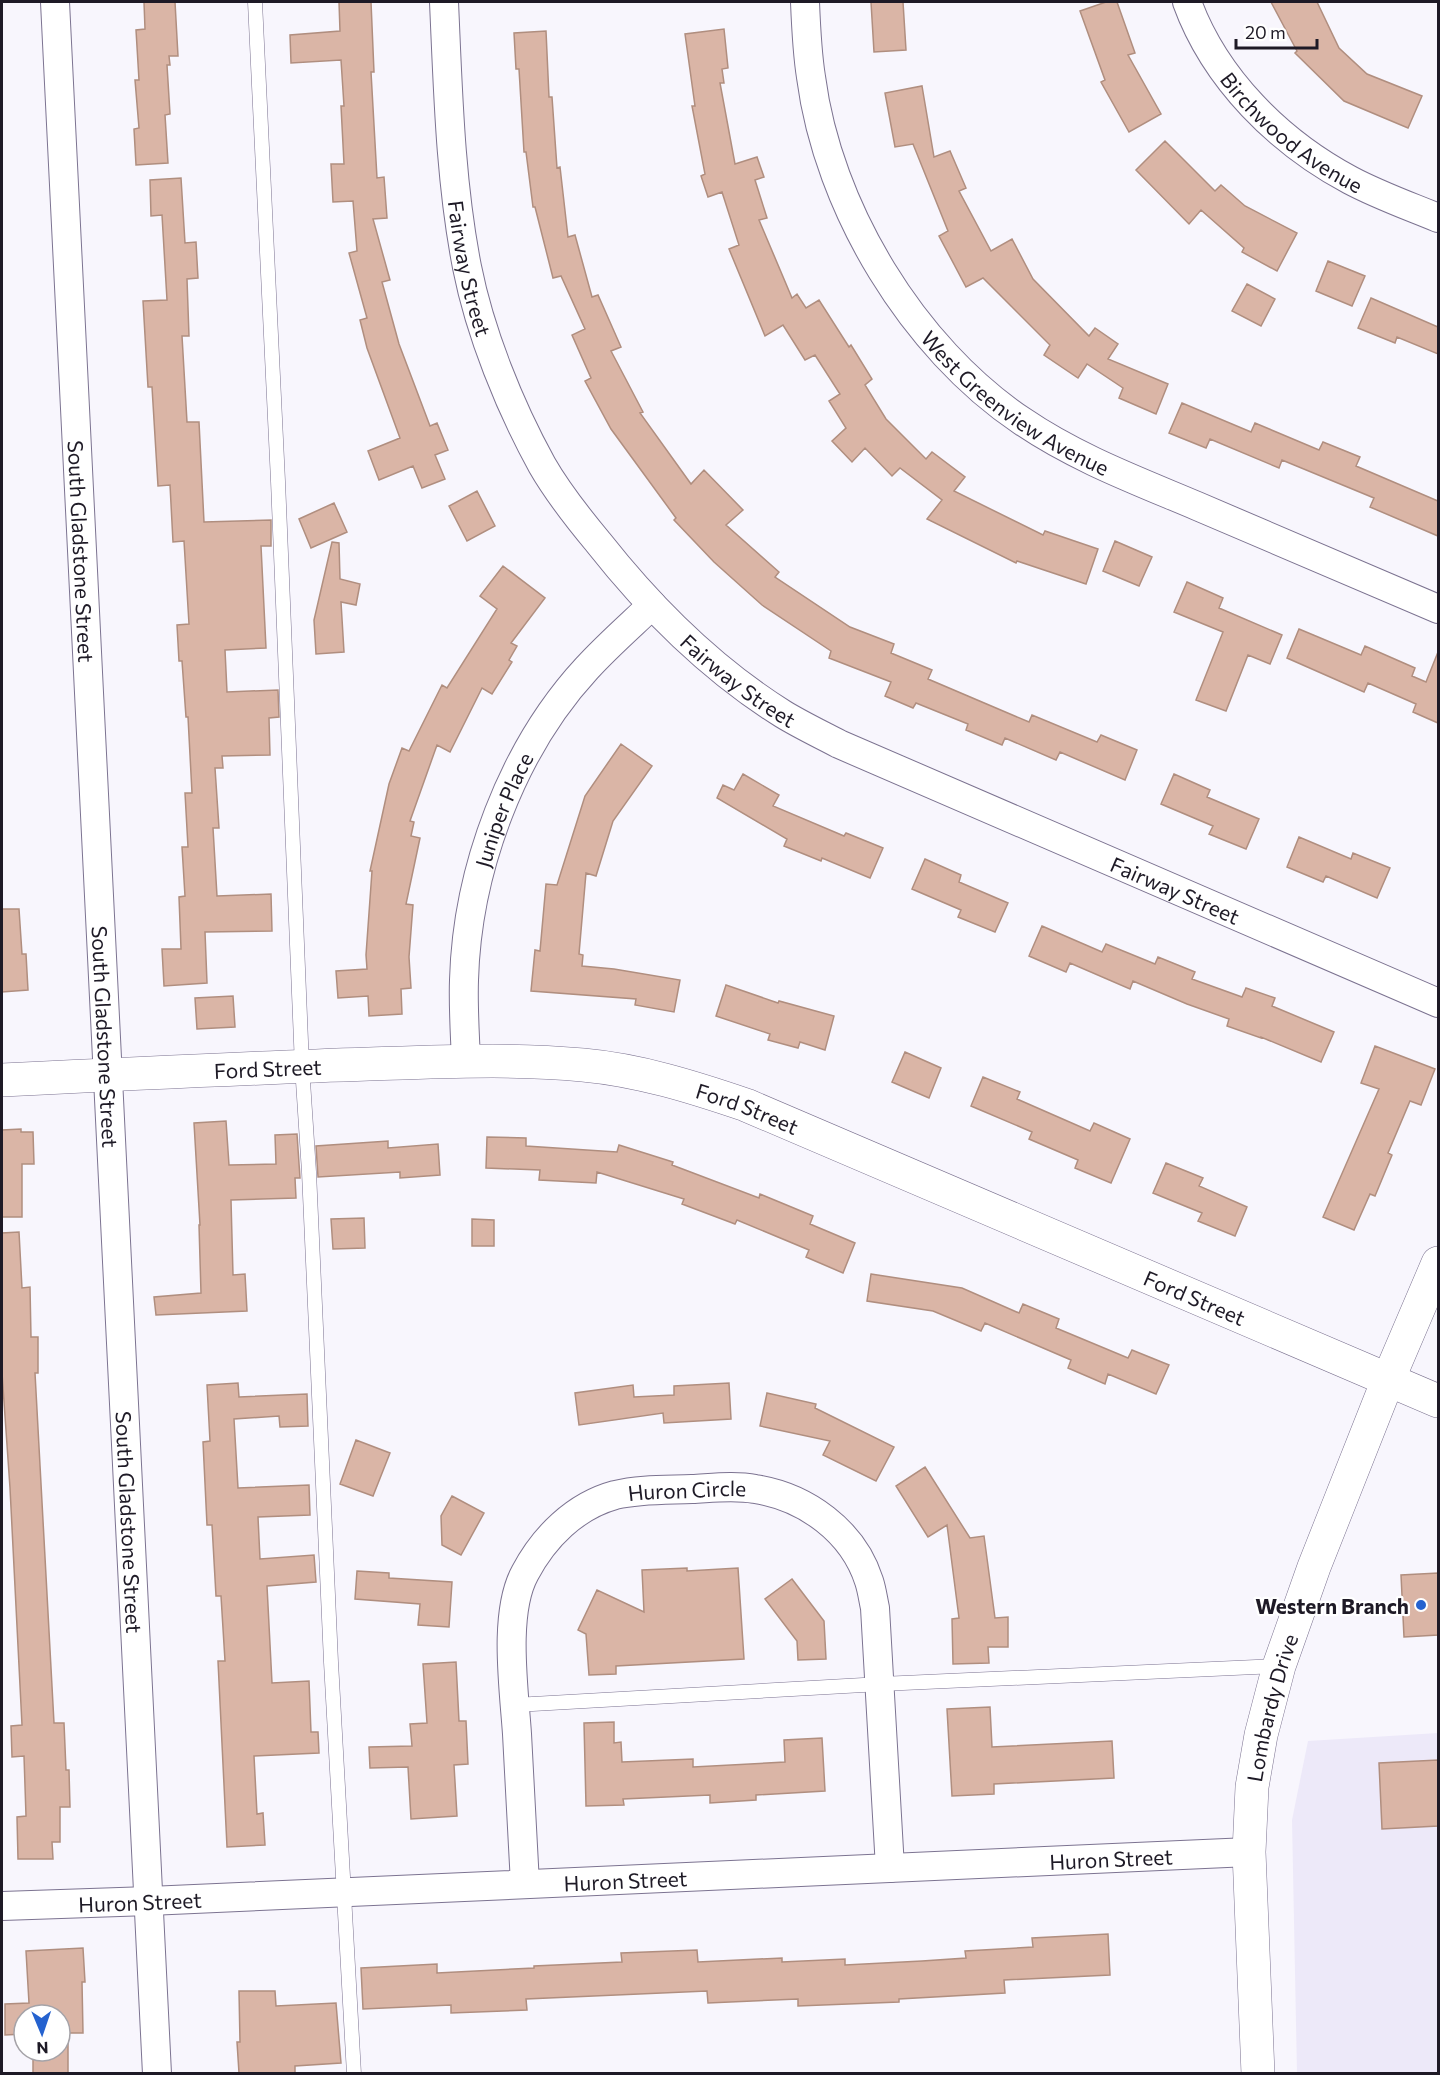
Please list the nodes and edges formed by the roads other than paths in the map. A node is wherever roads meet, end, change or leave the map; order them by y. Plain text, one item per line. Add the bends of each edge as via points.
1 (55, 2) edge
2 (255, 2) edge
3 (444, 2) edge
4 (805, 2) edge
5 (1187, 2) edge
6 (1438, 218) edge
7 (652, 605) junction
8 (1438, 609) edge
9 (1438, 1003) edge
10 (466, 1062) junction
11 (302, 1066) junction
12 (106, 1075) junction
13 (2, 1080) edge
14 (1438, 1263) edge
15 (1388, 1380) junction
16 (1438, 1401) edge
17 (1280, 1666) junction
18 (881, 1684) junction
19 (515, 1705) junction
20 (1249, 1852) junction
21 (891, 1868) junction
22 (525, 1884) junction
23 (345, 1892) junction
24 (150, 1901) junction
25 (2, 1906) edge
26 (157, 2073) edge
27 (354, 2073) edge
28 (1258, 2073) edge

1 - 12 street, South Gladstone Street
2 - 11 lane
3 - 7 street, Fairway Street via 457,208 484,330 518,416 543,466 570,508
4 - 8 street, West Greenview Avenue via 811,79 832,168 851,215 903,303 983,391 1022,421 1089,460
5 - 6 street, Birchwood Avenue via 1229,79 1282,134 1352,181
7 - 9 street, Fairway Street via 741,684 783,714 839,744
7 - 10 street, Juniper Place via 586,669 549,717 522,759 492,829 476,882 469,926 464,979
10 - 11 street, Ford Street
10 - 15 street, Ford Street via 521,1060 595,1066 638,1073 746,1105
11 - 12 street, Ford Street
11 - 23 lane
12 - 13 street, Ford Street
12 - 24 street, South Gladstone Street
14 - 15 street, Lombardy Drive
15 - 16 street, Ford Street
15 - 17 street, Lombardy Drive via 1314,1567
17 - 18 lane
17 - 20 street, Lombardy Drive via 1252,1787
18 - 19 lane
18 - 19 street, Huron Circle via 869,1581 842,1534 820,1515 783,1494 754,1488 646,1490 597,1502 564,1522 542,1545 524,1573 517,1589 512,1631
18 - 21 street, Huron Circle
19 - 22 street, Huron Circle
20 - 21 street, Huron Street
20 - 28 street, Lombardy Drive
21 - 22 street, Huron Street
22 - 23 street, Huron Street
23 - 24 street, Huron Street
23 - 27 lane
24 - 25 street, Huron Street
24 - 26 street, South Gladstone Street

